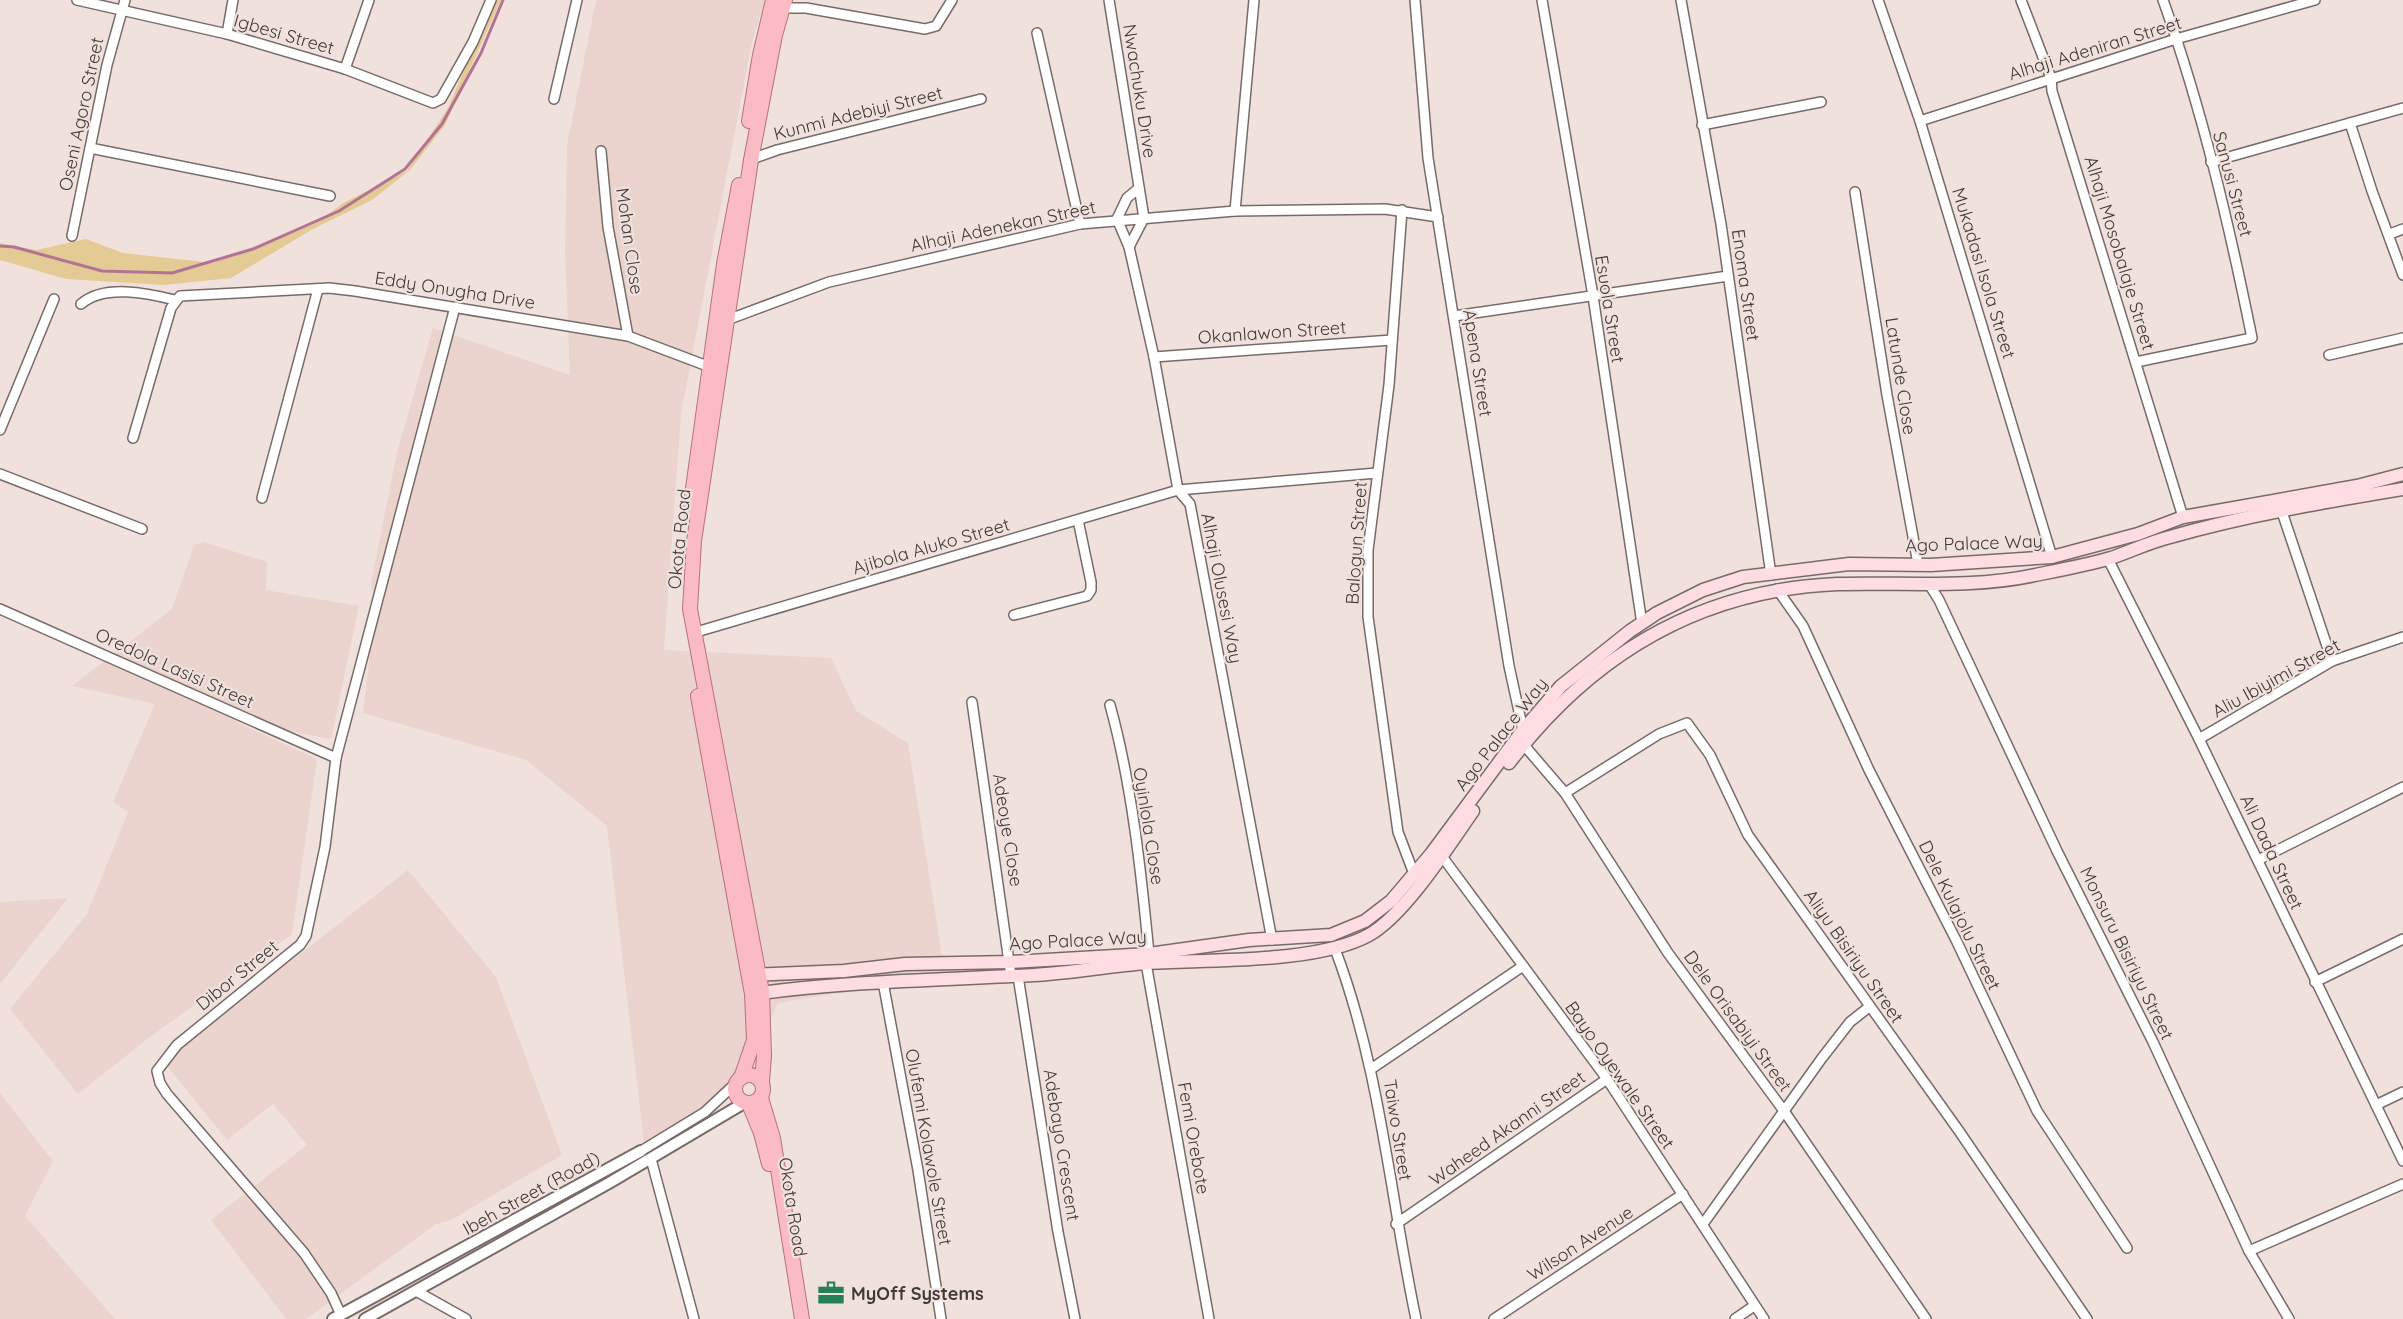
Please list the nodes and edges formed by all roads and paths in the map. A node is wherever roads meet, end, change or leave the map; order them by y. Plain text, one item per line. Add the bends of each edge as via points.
1 (77, 0) edge
2 (125, 0) edge
3 (233, 0) edge
4 (369, 0) edge
5 (491, 0) edge
6 (577, 0) edge
7 (952, 0) edge
8 (1108, 0) edge
9 (1254, 0) edge
10 (1415, 0) edge
11 (1542, 0) edge
12 (1681, 0) edge
13 (1878, 0) edge
14 (2021, 0) edge
15 (2163, 0) edge
16 (2315, 0) edge
17 (780, 3) edge
18 (123, 12) junction
19 (1036, 33) dead end
20 (227, 34) junction
21 (2176, 39) junction
22 (345, 69) junction
23 (2051, 78) junction
24 (554, 99) dead end
25 (981, 99) dead end
26 (1821, 102) dead end
27 (2403, 108) edge
28 (1920, 121) junction
29 (2350, 123) junction
30 (1702, 125) junction
31 (90, 148) junction
32 (601, 151) dead end
33 (748, 161) junction
34 (2211, 162) junction
35 (1139, 188) junction
36 (1855, 192) dead end
37 (330, 196) dead end
38 (1402, 210) junction
39 (1235, 211) junction
40 (1438, 217) junction
41 (1144, 218) junction
42 (1117, 219) junction
43 (1080, 224) junction
44 (2403, 229) edge
45 (2390, 234) junction
46 (72, 236) dead end
47 (1129, 247) junction
48 (2403, 275) edge
49 (1728, 276) junction
50 (318, 289) junction
51 (1593, 296) junction
52 (54, 299) dead end
53 (175, 300) junction
54 (81, 304) dead end
55 (455, 307) junction
56 (1454, 316) junction
57 (727, 320) junction
58 (628, 336) junction
59 (2403, 338) edge
60 (1392, 340) junction
61 (2329, 355) dead end
62 (1154, 357) junction
63 (2136, 362) junction
64 (710, 367) junction
65 (0, 430) edge
66 (134, 438) dead end
67 (1377, 473) junction
68 (0, 474) edge
69 (2403, 474) edge
70 (2403, 489) edge
71 (1178, 490) junction
72 (262, 498) dead end
73 (2282, 512) junction
74 (2183, 518) junction
75 (1078, 520) junction
76 (142, 529) dead end
77 (2052, 557) junction
78 (2108, 559) junction
79 (2009, 561) junction
80 (1991, 562) junction
81 (1918, 564) junction
82 (1771, 575) junction
83 (2005, 581) junction
84 (1986, 582) junction
85 (1929, 584) junction
86 (1777, 589) junction
87 (0, 609) edge
88 (1014, 615) dead end
89 (1642, 624) junction
90 (693, 633) junction
91 (2403, 637) edge
92 (2332, 661) junction
93 (972, 702) dead end
94 (1110, 705) dead end
95 (1523, 730) junction
96 (2199, 739) junction
97 (1523, 744) junction
98 (336, 758) junction
99 (2403, 787) edge
100 (1565, 794) junction
101 (1441, 855) junction
102 (2258, 860) junction
103 (1414, 874) junction
104 (2403, 939) edge
105 (1272, 940) junction
106 (1335, 949) junction
107 (1147, 959) junction
108 (1011, 962) junction
109 (1522, 966) junction
110 (754, 975) junction
111 (1015, 976) junction
112 (883, 982) junction
113 (2315, 982) junction
114 (757, 993) junction
115 (1869, 1007) junction
116 (1371, 1069) junction
117 (1607, 1079) junction
118 (738, 1080) junction
119 (762, 1081) junction
120 (2403, 1092) edge
121 (751, 1102) junction
122 (2376, 1105) junction
123 (1784, 1112) junction
124 (641, 1151) joint
125 (651, 1159) junction
126 (2403, 1161) edge
127 (2403, 1184) edge
128 (1683, 1194) junction
129 (1396, 1224) junction
130 (1703, 1224) junction
131 (2127, 1248) dead end
132 (2249, 1251) junction
133 (416, 1291) junction
134 (1754, 1306) junction
135 (337, 1317) edge
136 (365, 1319) edge
137 (466, 1319) edge
138 (694, 1319) edge
139 (792, 1319) edge
140 (802, 1319) edge
141 (941, 1319) edge
142 (1075, 1319) edge
143 (1209, 1319) edge
144 (1416, 1319) edge
145 (1494, 1319) edge
146 (1734, 1319) edge
147 (1764, 1319) edge
148 (1926, 1319) edge
149 (2086, 1319) edge
150 (2289, 1319) edge

1 - 18 street, Igbesi Street
2 - 18 street, Oseni Agoro Street
3 - 20 street
4 - 22 street
5 - 22 street, Igbesi Street via 473,42 437,103
6 - 24 street
7 - 17 street via 936,26 925,29
8 - 35 street, Nwachuku Drive
9 - 39 street
10 - 40 street, Apena Street via 1428,158
11 - 51 street, Esuola Street
12 - 30 street, Enoma Street
13 - 28 street, Mukadasi Isola Street
14 - 23 street, Alhaji Mosobalaje Street
15 - 21 street, Sanusi Street
16 - 21 street, Alhaji Adeniran Street
17 - 33 main road, Okota Road via 760,55
18 - 20 street, Igbesi Street
18 - 31 street, Oseni Agoro Street via 111,48
19 - 43 street
20 - 22 street, Igbesi Street
21 - 23 street, Alhaji Adeniran Street
21 - 34 street, Sanusi Street
23 - 28 street, Alhaji Adeniran Street
23 - 63 street, Alhaji Mosobalaje Street
25 - 33 street, Kunmi Adebiyi Street via 777,150
26 - 30 street
27 - 29 street
28 - 77 street, Mukadasi Isola Street
29 - 34 street
29 - 45 street
30 - 49 street, Enoma Street
31 - 37 street
31 - 46 street, Oseni Agoro Street
32 - 58 street, Mohan Close via 608,227
33 - 57 main road, Okota Road
33 - 64 main road, Okota Road via 724,264
34 - 63 street, Sanusi Street via 2252,338
35 - 41 street, Nwachuku Drive
35 - 42 street via 1127,198
36 - 81 street, Latunde Close
38 - 39 street, Alhaji Adenekan Street
38 - 40 street, Alhaji Adenekan Street
38 - 60 street, Balogun Street
39 - 41 street, Alhaji Adenekan Street
40 - 56 street, Apena Street
41 - 42 street, Alhaji Adenekan Street
41 - 47 street
42 - 43 street, Alhaji Adenekan Street
42 - 47 street, Alhaji Olusesi Way
43 - 57 street, Alhaji Adenekan Street via 829,282
44 - 45 street
45 - 48 street
47 - 62 street, Alhaji Olusesi Way
49 - 51 street
49 - 82 street, Enoma Street
50 - 53 street, Eddy Onugha Drive via 189,295
50 - 55 street, Eddy Onugha Drive
50 - 72 street
51 - 56 street
51 - 89 street, Esuola Street
52 - 65 street
53 - 54 street via 143,293 97,293
53 - 66 street
55 - 58 street, Eddy Onugha Drive
55 - 98 street, Dibor Street
56 - 95 street, Apena Street via 1509,666
57 - 90 main road, Okota Road via 691,566
58 - 64 street, Eddy Onugha Drive
59 - 61 street
60 - 62 street, Okanlawon Street
60 - 67 street, Balogun Street
62 - 71 street, Alhaji Olusesi Way
63 - 74 street, Alhaji Mosobalaje Street
64 - 110 main road, Okota Road via 686,551 684,619
67 - 71 street, Ajibola Aluko Street
67 - 103 street, Balogun Street via 1368,550 1368,617 1398,832
68 - 76 street
69 - 74 main road, Ago Palace Way
70 - 73 main road, Ago Palace Way
71 - 75 street, Ajibola Aluko Street
71 - 105 street, Alhaji Olusesi Way via 1190,504
73 - 78 main road, Ago Palace Way via 2168,537
73 - 92 street
74 - 77 main road, Ago Palace Way
75 - 88 street via 1091,590 1080,599
75 - 90 street, Ajibola Aluko Street
77 - 79 main road, Ago Palace Way
78 - 83 main road, Ago Palace Way
78 - 96 street, Ali Dada Street
79 - 80 main road, Ago Palace Way
79 - 83 main road
80 - 81 main road, Ago Palace Way
80 - 84 main road
81 - 82 main road, Ago Palace Way via 1849,564
82 - 89 main road, Ago Palace Way via 1743,577 1703,590
83 - 84 main road, Ago Palace Way
84 - 85 main road, Ago Palace Way
85 - 86 main road, Ago Palace Way via 1837,584
85 - 132 street, Monsuru Bisiriyu Street via 2153,1042
86 - 97 main road, Ago Palace Way via 1702,611 1641,640 1574,689
86 - 131 street, Dele Kulajolu Street via 1803,626 1869,770 2037,1111
87 - 98 street, Oredola Lasisi Street
89 - 95 main road, Ago Palace Way via 1610,644 1561,686
90 - 110 main road, Okota Road via 720,757
91 - 92 street, Aliu Ibiyimi Street
92 - 96 street, Aliu Ibiyimi Street
93 - 108 street, Adeoye Close
94 - 107 street, Oyinlola Close via 1141,875
95 - 103 main road, Ago Palace Way
96 - 102 street, Ali Dada Street
97 - 100 street, Dele Orisabiyi Street
97 - 101 main road, Ago Palace Way
98 - 135 street, Dibor Street via 325,847 306,936 300,945 177,1045 157,1071 167,1094 304,1253 331,1293
99 - 102 street
100 - 115 street, Aliyu Bisiriyu Street via 1659,734 1687,723 1710,755 1748,835
100 - 123 street, Dele Orisabiyi Street via 1668,953
101 - 106 main road, Ago Palace Way via 1379,929
101 - 109 street, Bayo Oyewale Street
102 - 113 street, Ali Dada Street
103 - 105 main road, Ago Palace Way via 1390,902 1365,921 1331,935
104 - 113 street
105 - 107 main road, Ago Palace Way via 1249,940
106 - 107 main road, Ago Palace Way via 1284,955
106 - 116 street, Taiwo Street
107 - 108 main road, Ago Palace Way
107 - 111 main road, Ago Palace Way
107 - 143 street, Femi Orebote
108 - 110 main road, Ago Palace Way via 905,964
108 - 111 street, Adeoye Close
109 - 116 street
109 - 117 street, Bayo Oyewale Street
110 - 114 main road, Okota Road
111 - 112 main road, Ago Palace Way
111 - 142 street, Adebayo Crescent
112 - 114 main road, Ago Palace Way
112 - 141 street, Olufemi Kolawole Street
113 - 122 street, Ali Dada Street
114 - 118 main road, Okota Road via 754,1040
114 - 119 main road, Okota Road via 764,1056
115 - 123 street via 1843,1031
115 - 149 street, Aliyu Bisiriyu Street via 1959,1131
116 - 129 street, Taiwo Street
117 - 128 street, Bayo Oyewale Street
117 - 129 street, Waheed Akanni Street
118 - 119 main road via 752,1075
118 - 121 main road via 737,1097
118 - 124 street, Ibeh Street (Road) via 705,1112
119 - 121 main road via 764,1090
120 - 122 street
121 - 125 street, Ibeh Street (Road)
121 - 139 main road, Okota Road via 768,1158
121 - 140 main road, Okota Road via 773,1138
122 - 126 street, Ali Dada Street
123 - 130 street
123 - 148 street, Dele Orisabiyi Street
124 - 135 street, Ibeh Street (Road)
125 - 133 street, Ibeh Street (Road)
125 - 138 street
127 - 132 street
128 - 130 street, Bayo Oyewale Street
128 - 145 street, Wilson Avenue
129 - 144 street, Taiwo Street
130 - 134 street, Bayo Oyewale Street
132 - 150 street, Monsuru Bisiriyu Street
133 - 136 street, Ibeh Street (Road)
133 - 137 street
134 - 146 street
134 - 147 street, Bayo Oyewale Street

